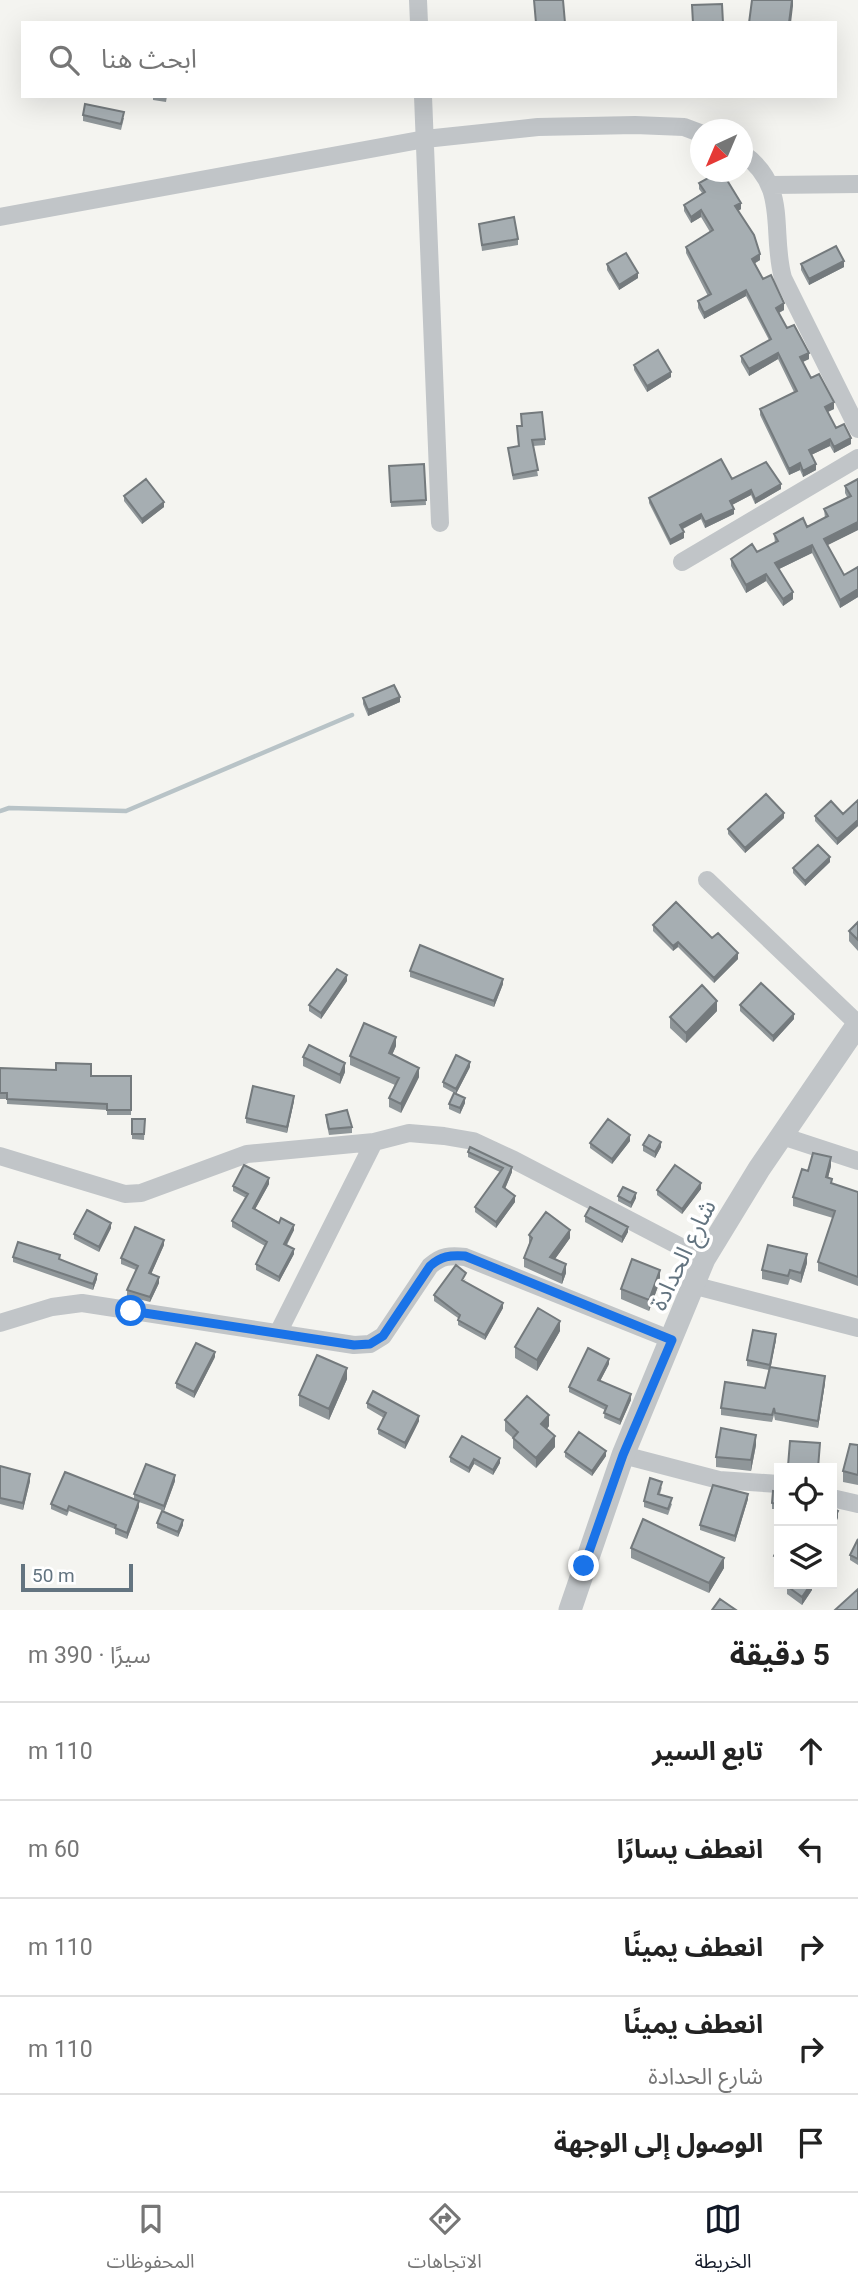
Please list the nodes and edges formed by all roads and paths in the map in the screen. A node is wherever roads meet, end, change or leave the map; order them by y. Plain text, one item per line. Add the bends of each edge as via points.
1 (418, 0) edge
2 (419, 21) edge
3 (423, 98) edge
4 (690, 129) edge
5 (425, 139) junction
6 (753, 164) edge
7 (858, 184) edge
8 (772, 185) junction
9 (0, 217) edge
10 (858, 429) edge
11 (858, 458) edge
12 (440, 523) dead end
13 (682, 562) dead end
14 (707, 880) dead end
15 (858, 1024) edge
16 (782, 1136) junction
17 (374, 1142) junction
18 (0, 1156) edge
19 (858, 1161) edge
20 (704, 1259) junction
21 (692, 1286) junction
22 (0, 1323) edge
23 (858, 1328) edge
24 (278, 1333) junction
25 (672, 1340) junction
26 (623, 1455) junction
27 (774, 1484) edge
28 (837, 1499) edge
29 (858, 1504) edge
30 (570, 1610) edge

1 - 2 street
3 - 5 street
4 - 5 street via 538,127
5 - 9 street
5 - 12 street
6 - 8 street
7 - 8 street
8 - 10 street via 783,278
11 - 13 street
14 - 15 street
15 - 16 street, شارع الحدادة
16 - 19 street
16 - 20 street, شارع الحدادة
17 - 18 street via 247,1154 158,1187 125,1194
17 - 20 street via 409,1133 474,1142
17 - 24 street
20 - 21 street, شارع الحدادة
21 - 23 street
21 - 25 street, شارع الحدادة
22 - 24 street via 82,1303
24 - 25 street via 370,1344 383,1336 430,1266 453,1255
25 - 26 street, شارع الحدادة
26 - 27 street via 719,1480
26 - 30 street, شارع الحدادة
28 - 29 street

